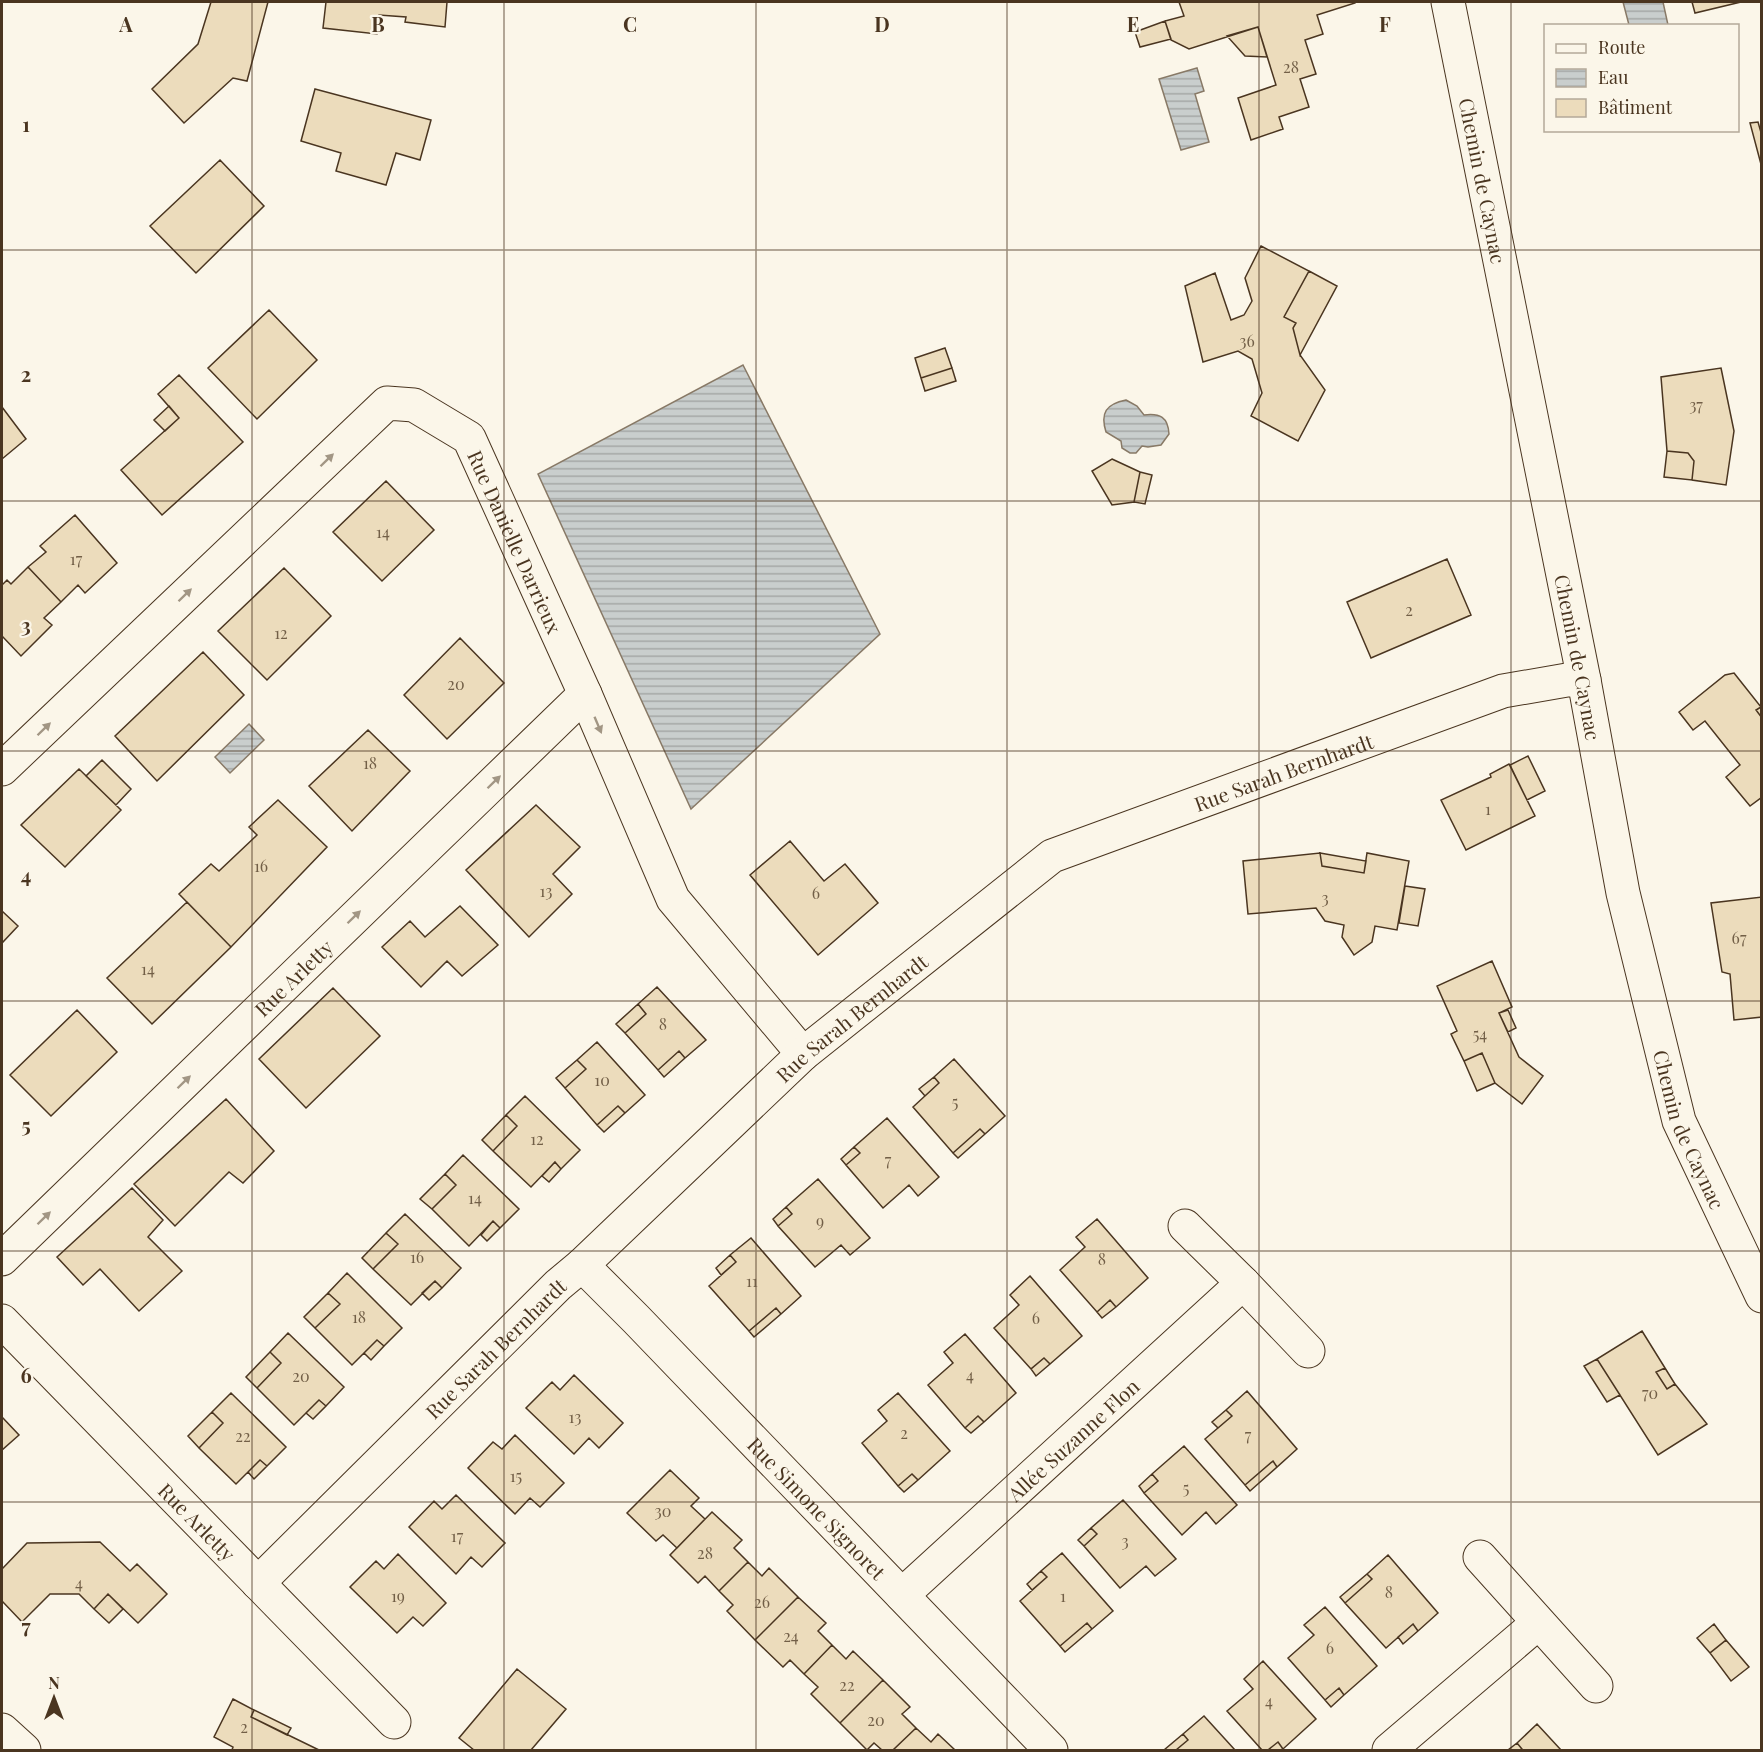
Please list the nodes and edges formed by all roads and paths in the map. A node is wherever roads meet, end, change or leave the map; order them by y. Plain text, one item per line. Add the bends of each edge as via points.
1 (1448, 2) edge
2 (1584, 680) junction
3 (585, 694) junction
4 (2, 769) edge
5 (803, 1054) junction
6 (1185, 1226) dead end
7 (2, 1259) edge
8 (582, 1265) junction
9 (1243, 1283) junction
10 (1761, 1296) edge
11 (2, 1321) edge
12 (1308, 1351) dead end
13 (1480, 1557) dead end
14 (258, 1583) junction
15 (902, 1595) junction
16 (1538, 1623) junction
17 (1596, 1686) dead end
18 (394, 1722) dead end
19 (2, 1730) edge
20 (24, 1750) edge
21 (1051, 1750) edge
22 (1389, 1750) edge

1 - 2 street, Chemin de Caynac
2 - 5 street, Rue Sarah Bernhardt via 1503,691 1052,856
2 - 10 street, Chemin de Caynac via 1623,893 1679,1121
4 -> 3 street, Rue Danielle Darrieux via 387,404 414,405 469,438
3 -> 5 street, Rue Danielle Darrieux via 673,899
7 -> 3 street, Rue Arletty
5 - 8 street, Rue Sarah Bernhardt
6 - 9 street
8 - 14 street, Rue Sarah Bernhardt
8 - 15 street, Rue Simone Signoret
9 - 12 street
9 - 15 street, Allée Suzanne Flon
11 - 14 street, Rue Arletty
13 - 16 street
14 - 18 street, Rue Arletty
15 - 21 street, Rue Simone Signoret
16 - 17 street
16 - 22 street
19 - 20 street

